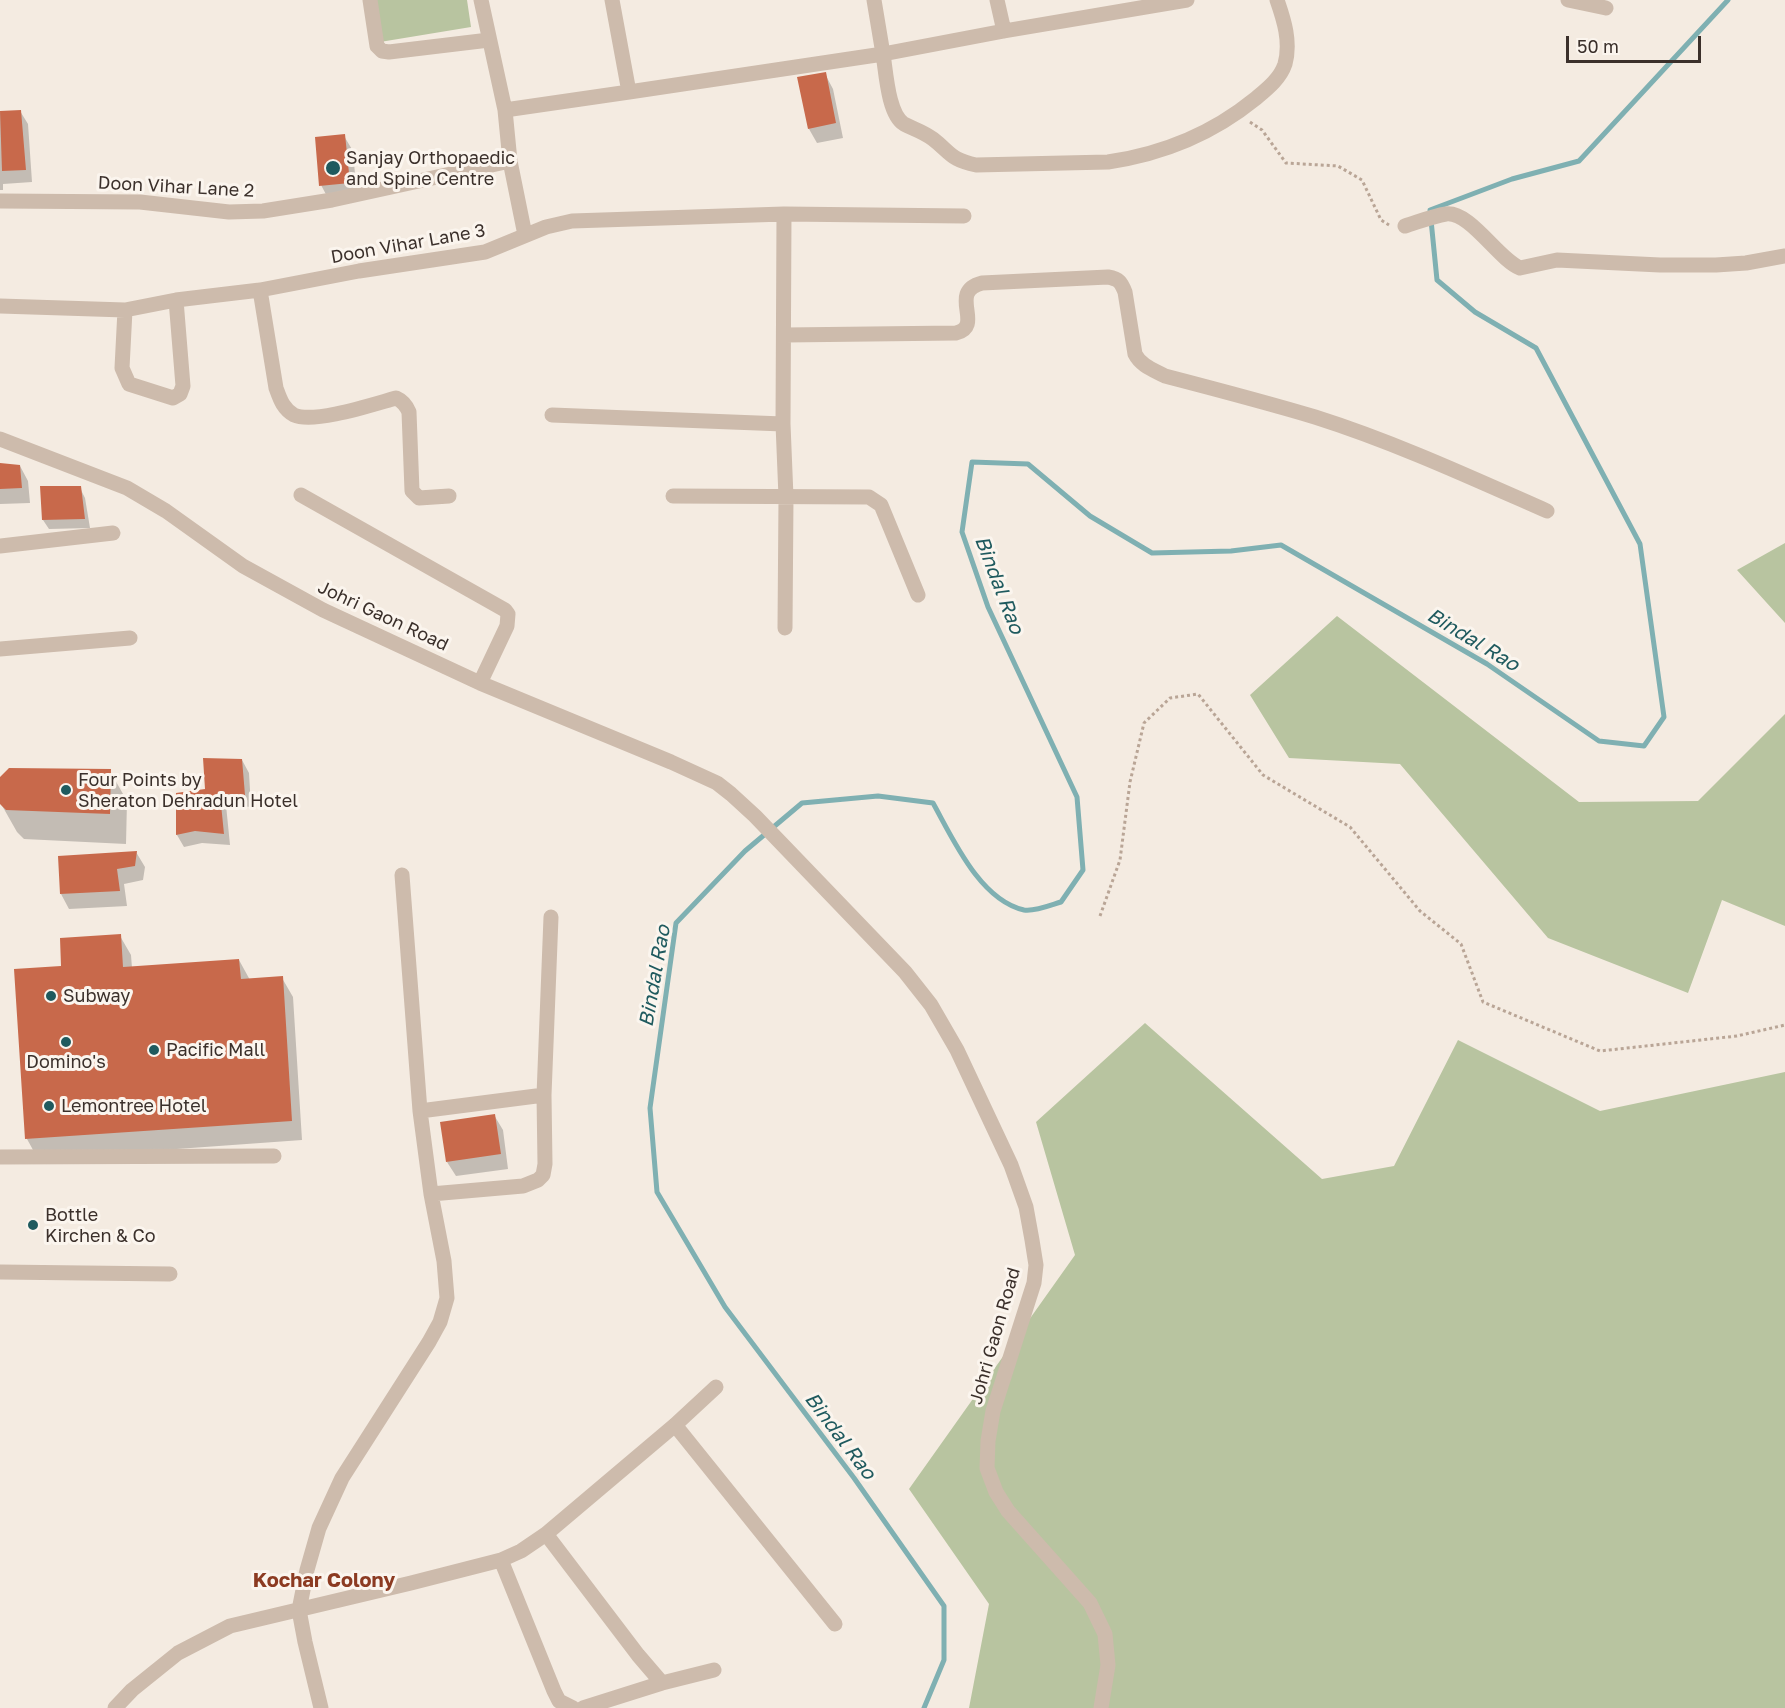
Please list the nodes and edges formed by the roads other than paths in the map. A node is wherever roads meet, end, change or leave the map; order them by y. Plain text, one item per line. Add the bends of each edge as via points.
1 (369, 0) edge
2 (481, 0) edge
3 (612, 0) edge
4 (874, 0) edge
5 (997, 0) edge
6 (1187, 0) edge
7 (1277, 0) edge
8 (1568, 0) edge
9 (1104, 7) edge
10 (1606, 8) dead end
11 (1004, 31) junction
12 (489, 40) junction
13 (883, 54) junction
14 (629, 92) junction
15 (505, 110) junction
16 (510, 162) junction
17 (0, 201) edge
18 (784, 214) junction
19 (964, 216) dead end
20 (1406, 226) road end
21 (525, 235) junction
22 (1785, 256) edge
23 (260, 290) junction
24 (176, 300) junction
25 (0, 306) edge
26 (125, 310) junction
27 (785, 335) junction
28 (552, 415) dead end
29 (783, 424) junction
30 (0, 434) edge
31 (7, 441) edge
32 (301, 495) dead end
33 (448, 496) dead end
34 (673, 496) dead end
35 (786, 497) junction
36 (1547, 511) dead end
37 (112, 533) dead end
38 (0, 546) edge
39 (918, 596) dead end
40 (785, 627) dead end
41 (130, 638) dead end
42 (0, 649) edge
43 (480, 683) junction
44 (402, 875) dead end
45 (551, 917) dead end
46 (544, 1095) junction
47 (420, 1112) junction
48 (0, 1156) edge
49 (274, 1156) dead end
50 (431, 1194) junction
51 (0, 1272) edge
52 (170, 1274) dead end
53 (716, 1387) dead end
54 (675, 1425) junction
55 (546, 1534) junction
56 (501, 1560) junction
57 (299, 1610) junction
58 (835, 1624) dead end
59 (714, 1670) dead end
60 (662, 1683) junction
61 (115, 1708) edge
62 (321, 1708) edge
63 (573, 1708) edge
64 (583, 1708) edge
65 (1101, 1708) edge

1 - 12 street via 377,46 382,51
2 - 12 street
3 - 14 street
4 - 13 street
5 - 11 street
6 - 9 street
7 - 13 street via 1287,46 1285,63 1272,85 1214,129 1187,142 1130,159 976,165 955,159 928,135 899,119 892,107
8 - 10 street
9 - 11 street
11 - 13 street
12 - 15 street
13 - 14 street
14 - 15 street
15 - 16 street
16 - 17 street, Doon Vihar Lane 2 via 263,211 229,213 140,202
16 - 21 street
18 - 19 street, Doon Vihar Lane 3
18 - 21 street, Doon Vihar Lane 3 via 572,221
18 - 27 street
20 - 22 street via 1453,214 1520,268 1557,260 1708,265
21 - 23 street, Doon Vihar Lane 3 via 485,252
23 - 24 street, Doon Vihar Lane 3
23 - 33 street via 276,388 287,410 306,418 401,400 409,412 412,491 419,498
24 - 26 street, Doon Vihar Lane 3
24 - 26 street via 183,386 182,392 173,398 133,386 124,377
25 - 26 street, Doon Vihar Lane 3
27 - 29 street
27 - 36 street via 956,333 968,323 966,296 970,287 982,283 1118,279 1125,292 1135,354 1152,370 1374,438
28 - 29 street
29 - 35 street
30 - 31 street, Johri Gaon Road
31 - 43 street, Johri Gaon Road via 127,488 243,566 323,610
32 - 43 street via 505,610 507,626
34 - 35 street
35 - 39 street via 858,495 876,501
35 - 40 street
37 - 38 street
41 - 42 street
43 - 65 street, Johri Gaon Road via 717,783 755,816 905,972 931,1005 957,1050 1011,1165 1026,1207 1036,1265 1034,1283 993,1411 987,1468 1008,1511 1090,1603 1105,1634 1108,1665
44 - 47 street
45 - 46 street
46 - 47 street
46 - 50 street via 545,1164 538,1180 523,1186
47 - 50 street
48 - 49 street
50 - 57 street via 447,1298 440,1322 337,1488 319,1528
51 - 52 street
53 - 54 street
54 - 55 street
54 - 58 street
55 - 56 street
55 - 60 street
56 - 57 street
56 - 63 street via 554,1691 559,1701
57 - 61 street via 247,1620 216,1631 178,1653
57 - 62 street
59 - 60 street
60 - 64 street

